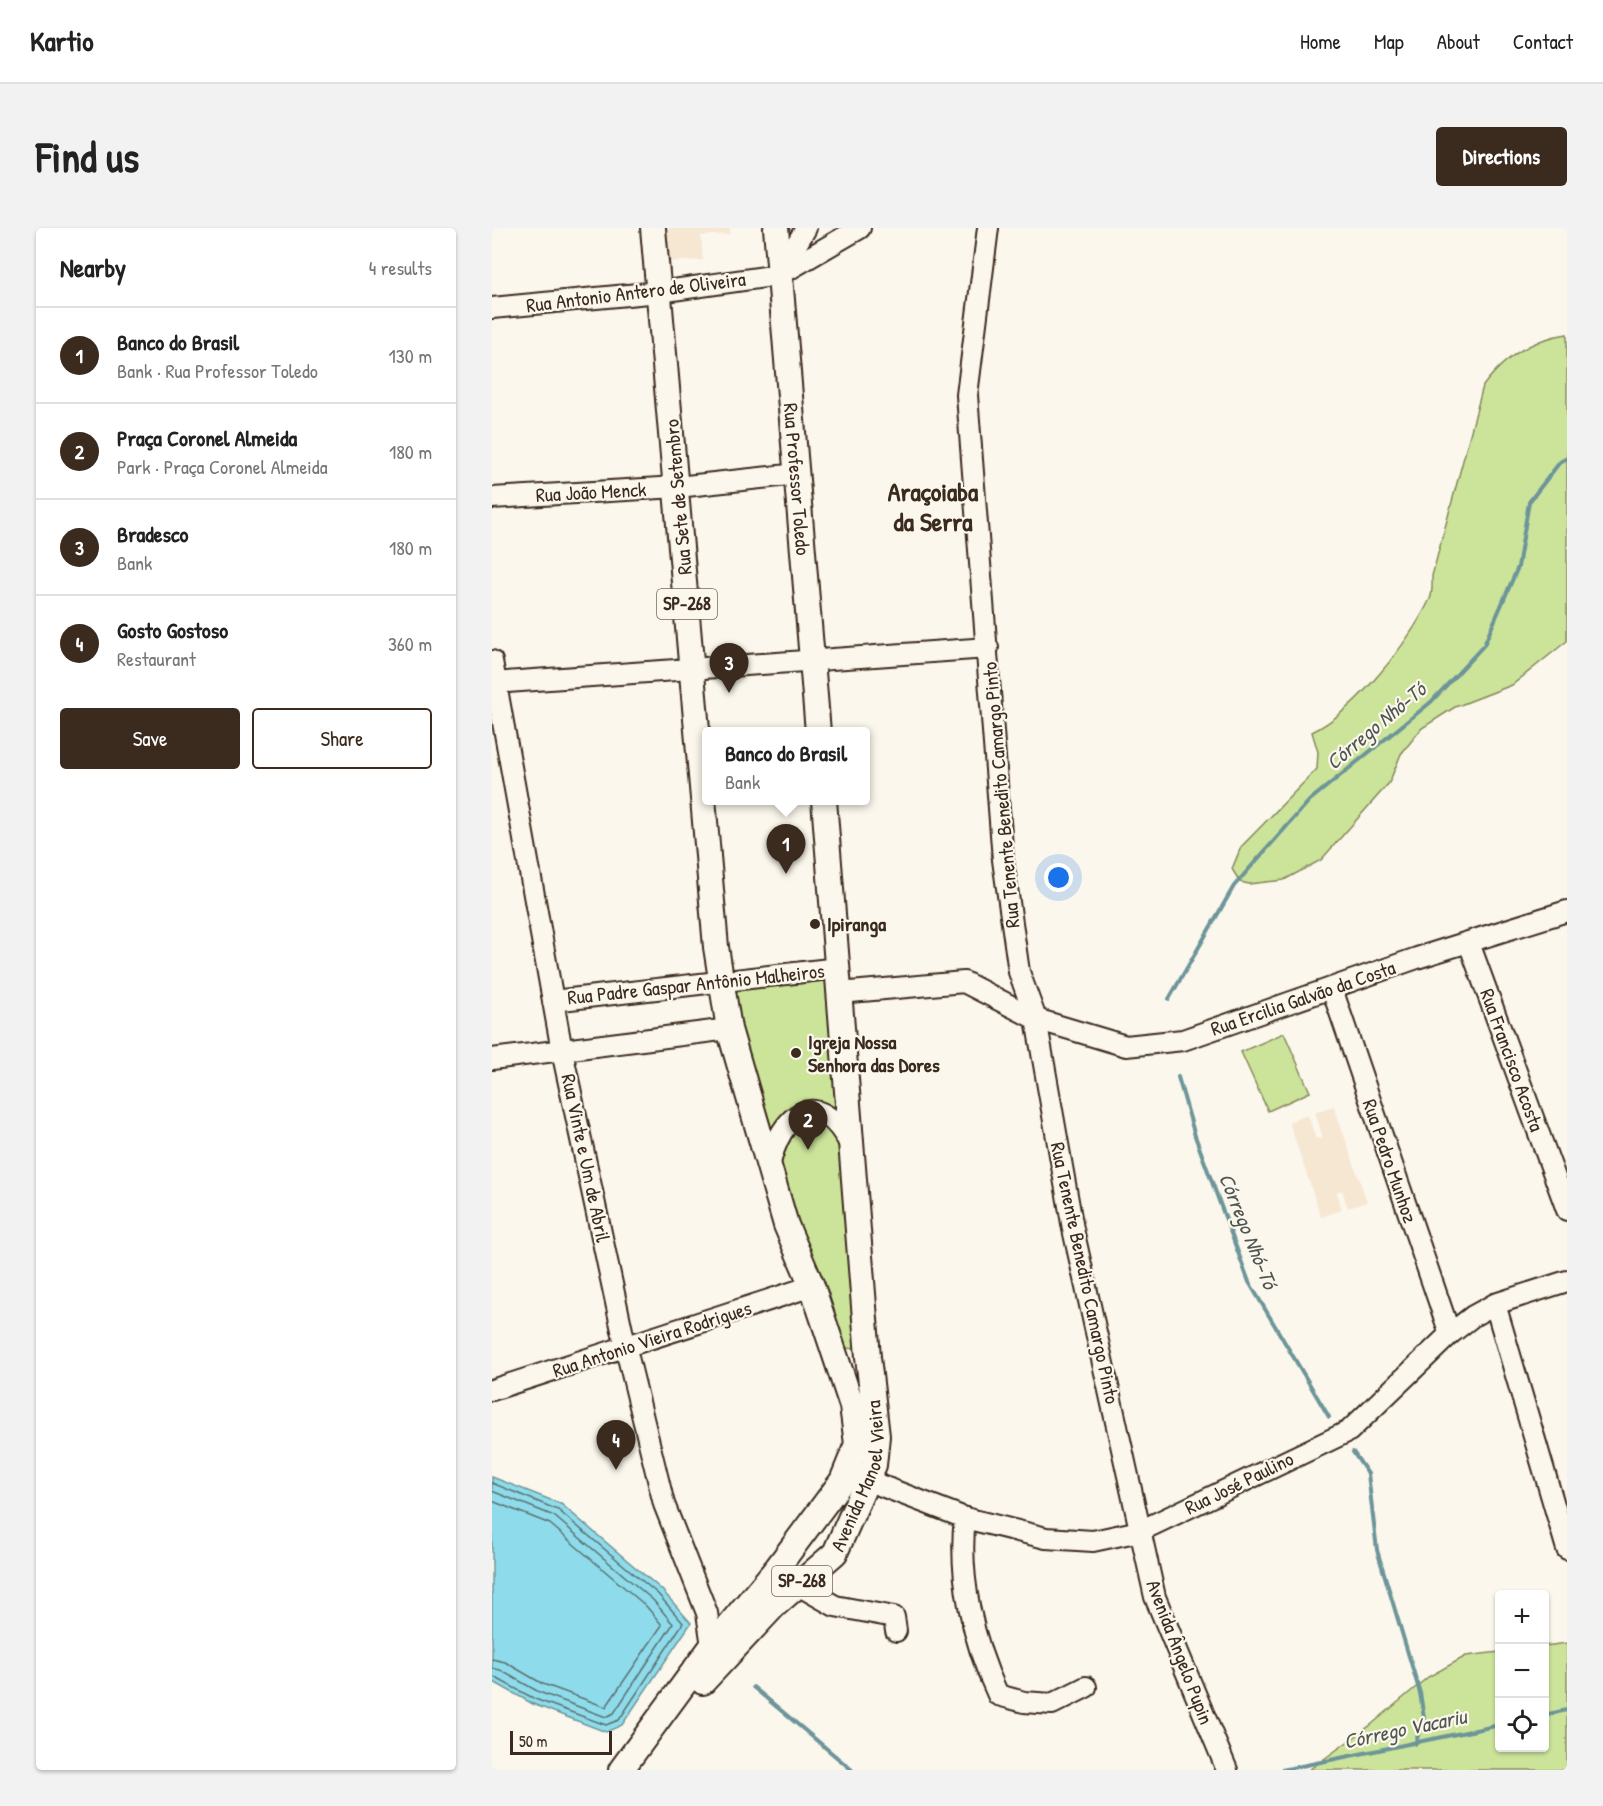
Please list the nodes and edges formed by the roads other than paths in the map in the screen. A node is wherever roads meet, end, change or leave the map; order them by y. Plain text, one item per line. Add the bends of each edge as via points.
1 (653, 228) edge
2 (776, 228) edge
3 (806, 228) edge
4 (860, 228) edge
5 (994, 229) edge
6 (779, 275) junction
7 (659, 292) junction
8 (492, 308) edge
9 (798, 474) junction
10 (677, 487) junction
11 (492, 498) edge
12 (988, 648) junction
13 (492, 661) edge
14 (812, 661) junction
15 (693, 669) junction
16 (494, 683) edge
17 (818, 727) edge
18 (702, 769) edge
19 (705, 805) edge
20 (824, 805) edge
21 (1567, 911) edge
22 (1469, 943) junction
23 (838, 968) junction
24 (721, 981) junction
25 (1332, 988) junction
26 (839, 993) junction
27 (553, 1001) junction
28 (1036, 1019) junction
29 (729, 1029) junction
30 (562, 1051) junction
31 (492, 1059) edge
32 (852, 1149) junction
33 (769, 1168) junction
34 (1567, 1210) edge
35 (1567, 1281) edge
36 (812, 1286) junction
37 (1495, 1304) junction
38 (1450, 1334) junction
39 (626, 1349) junction
40 (492, 1390) edge
41 (869, 1481) junction
42 (965, 1518) junction
43 (1140, 1531) junction
44 (792, 1549) junction
45 (1567, 1549) edge
46 (804, 1580) junction
47 (701, 1597) junction
48 (774, 1606) junction
49 (740, 1612) junction
50 (896, 1631) dead end
51 (712, 1646) junction
52 (1086, 1687) dead end
53 (621, 1770) edge
54 (641, 1770) edge
55 (1227, 1770) edge

1 - 7 main road, Rua Sete de Setembro / SP-268
2 - 6 main road, Rua Professor Toledo
3 - 6 street
4 - 6 street
5 - 12 street, Rua Tenente Benedito Camargo Pinto via 967,395
6 - 7 street, Rua Antonio Antero de Oliveira
6 - 9 main road, Rua Professor Toledo
7 - 8 street, Rua Antonio Antero de Oliveira
7 - 10 main road, Rua Sete de Setembro / SP-268
9 - 10 street, Rua João Menck
9 - 14 main road, Rua Professor Toledo
10 - 11 street, Rua João Menck
10 - 15 main road, Rua Sete de Setembro / SP-268
12 - 14 street
12 - 28 street, Rua Tenente Benedito Camargo Pinto via 1003,860 1019,972
13 - 16 street, Rua Vinte e Um de Abril
14 - 15 street
14 - 17 main road, Rua Professor Toledo
15 - 16 street
15 - 18 main road, Rua Sete de Setembro / SP-268
16 - 27 street, Rua Vinte e Um de Abril
19 - 24 main road, Rua Sete de Setembro / SP-268
20 - 23 main road, SP-268
21 - 22 street, Rua Ercilia Galvão da Costa
22 - 25 street, Rua Ercilia Galvão da Costa
22 - 34 street, Rua Francisco Acosta
23 - 24 street, Rua Padre Gaspar Antônio Malheiros
23 - 26 main road, SP-268
24 - 27 street, Rua Padre Gaspar Antônio Malheiros
24 - 29 main road, SP-268
25 - 28 street, Rua Ercilia Galvão da Costa via 1183,1040 1126,1046
25 - 38 street, Rua Pedro Munhoz
26 - 28 street, Rua Ercilia Galvão da Costa via 964,982
26 - 32 main road, SP-268
27 - 30 street, Rua Vinte e Um de Abril
28 - 43 street, Rua Tenente Benedito Camargo Pinto via 1072,1229
29 - 30 street
29 - 33 main road, SP-268
30 - 31 street
30 - 39 street, Rua Vinte e Um de Abril
32 - 33 street via 830,1118 810,1112 798,1114 779,1134
32 - 41 main road, Avenida Manoel Vieira / SP-268 via 877,1436
33 - 36 main road, SP-268 via 786,1225
35 - 37 street, Rua José Paulino
36 - 39 street, Rua Antonio Vieira Rodrigues
36 - 44 main road, Avenida Manoel Vieira / SP-268 via 852,1406 857,1444 842,1481
37 - 38 street, Rua José Paulino
37 - 45 street
38 - 43 street, Rua José Paulino via 1349,1431
39 - 40 street, Rua Antonio Vieira Rodrigues
39 - 47 street, Rua Vinte e Um de Abril via 664,1504
41 - 42 street, Rua José Paulino
41 - 46 main road, Avenida Manoel Vieira / SP-268 via 835,1552
42 - 43 street, Rua José Paulino via 1046,1538 1093,1541
42 - 52 street via 964,1580 986,1670 998,1695 1052,1704
43 - 55 street, Avenida Ângelo Pupin via 1155,1597
44 - 46 main road via 792,1568
44 - 49 main road, Avenida Manoel Vieira / SP-268
46 - 48 main road, Avenida Manoel Vieira / SP-268
46 - 50 street via 835,1606 894,1617
47 - 49 street via 709,1606 724,1612
47 - 51 street, Rua Vinte e Um de Abril
48 - 49 street
48 - 54 main road, Avenida Manoel Vieira / SP-268 via 702,1682
49 - 51 main road, Avenida Manoel Vieira / SP-268
51 - 53 main road, Avenida Manoel Vieira / SP-268

